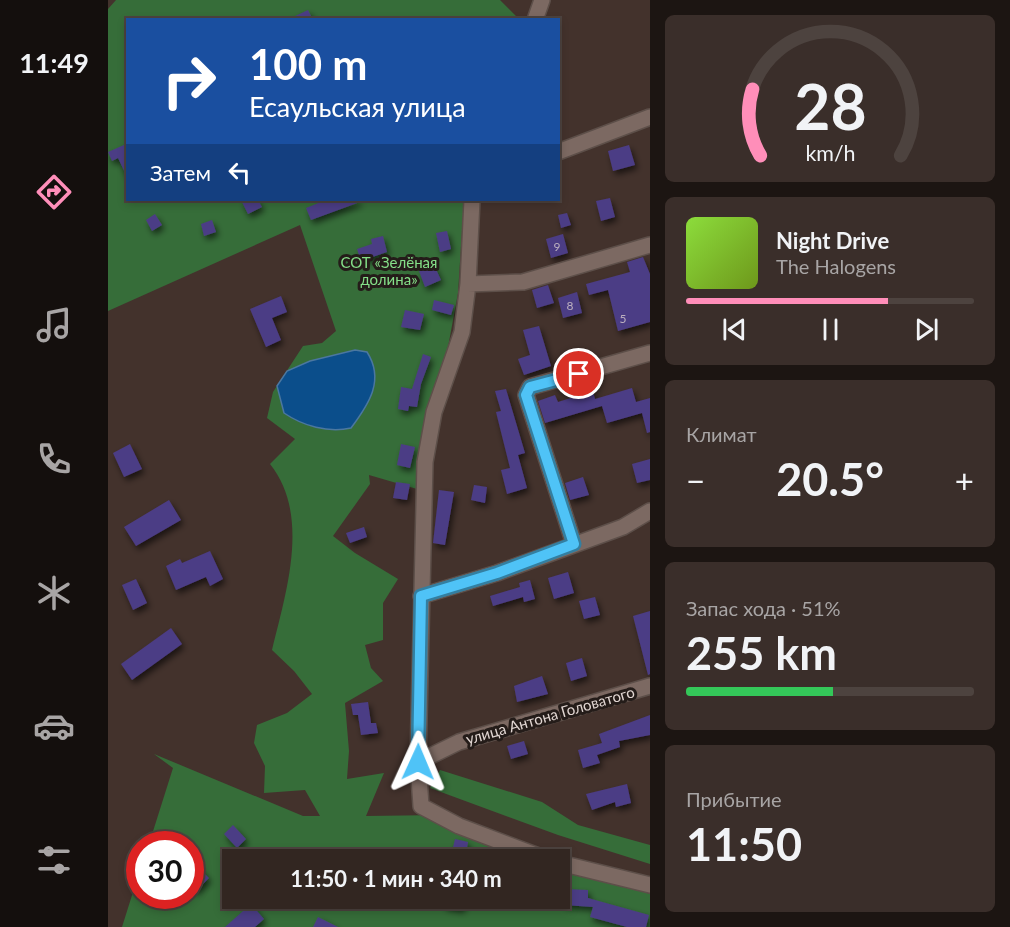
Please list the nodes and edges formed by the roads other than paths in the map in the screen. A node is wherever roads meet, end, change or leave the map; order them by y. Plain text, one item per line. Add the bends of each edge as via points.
1 (542, 0) edge
2 (536, 18) edge
3 (650, 117) edge
4 (560, 151) edge
5 (472, 201) edge
6 (650, 245) edge
7 (468, 284) junction
8 (650, 353) edge
9 (650, 511) edge
10 (574, 544) junction
11 (421, 596) junction
12 (650, 686) edge
13 (418, 762) junction
14 (520, 849) edge
15 (570, 865) edge
16 (650, 885) edge

1 - 2 street
3 - 4 street
5 - 7 street
6 - 7 street via 523,282
7 - 11 street via 462,332 434,412 424,462
8 - 10 street via 530,387 526,395
9 - 10 street via 623,527
10 - 11 street
11 - 13 street
12 - 13 street, улица Антона Головатого via 470,738
13 - 14 street via 421,806 459,826
15 - 16 street

